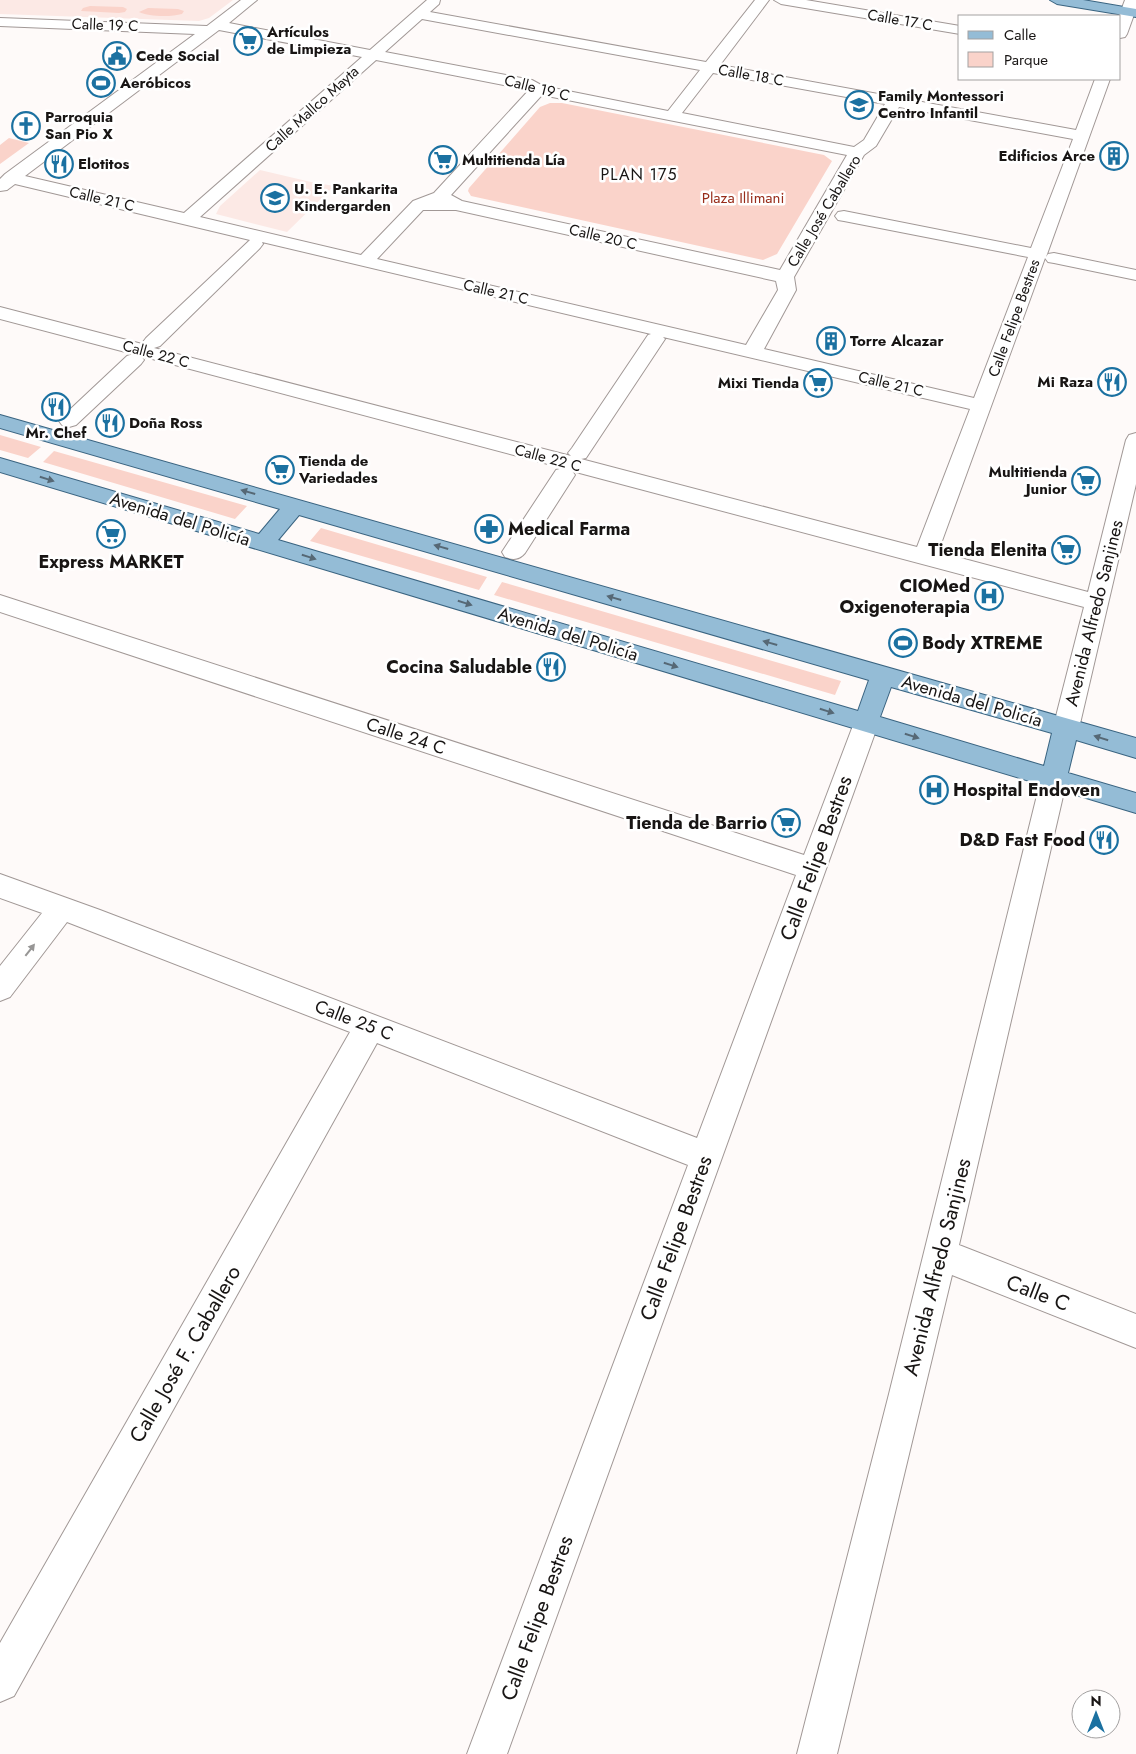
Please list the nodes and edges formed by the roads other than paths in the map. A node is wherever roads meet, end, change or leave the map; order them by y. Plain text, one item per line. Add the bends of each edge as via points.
1 (250, 0) edge
2 (436, 0) edge
3 (762, 0) edge
4 (781, 0) edge
5 (1057, 0) edge
6 (1132, 8) edge
7 (420, 14) junction
8 (0, 22) edge
9 (214, 27) junction
10 (958, 30) edge
11 (1121, 32) edge
12 (374, 55) junction
13 (710, 67) junction
14 (1103, 80) edge
15 (538, 90) junction
16 (894, 101) junction
17 (672, 116) junction
18 (1082, 136) junction
19 (857, 152) junction
20 (5, 182) edge
21 (448, 200) junction
22 (844, 216) dead end
23 (188, 219) junction
24 (254, 244) dead end
25 (1025, 252) dead end
26 (1054, 258) dead end
27 (365, 261) junction
28 (1136, 275) edge
29 (785, 277) junction
30 (0, 313) edge
31 (654, 339) dead end
32 (153, 342) dead end
33 (752, 352) junction
34 (134, 360) dead end
35 (982, 406) junction
36 (0, 421) edge
37 (69, 421) dead end
38 (1136, 440) edge
39 (579, 453) dead end
40 (0, 465) edge
41 (564, 475) dead end
42 (295, 505) junction
43 (262, 544) junction
44 (512, 552) dead end
45 (925, 558) junction
46 (1096, 602) junction
47 (0, 603) edge
48 (883, 676) junction
49 (866, 722) junction
50 (1066, 728) junction
51 (1136, 748) edge
52 (1054, 779) junction
53 (1136, 803) edge
54 (812, 869) junction
55 (4, 894) edge
56 (62, 909) junction
57 (0, 988) edge
58 (370, 1026) junction
59 (706, 1156) junction
60 (940, 1254) junction
61 (1136, 1331) edge
62 (0, 1682) edge
63 (487, 1754) edge
64 (817, 1754) edge

1 - 9 street
2 - 7 street, Calle Mallco Mayta
3 - 13 street
4 - 10 street, Calle 17 C
5 - 6 main road
6 - 11 street
7 - 12 street, Calle Mallco Mayta
7 - 13 street, Calle 18 C
8 - 9 street, Calle 19 C
9 - 12 street, Calle 19 C
9 - 20 street
12 - 15 street, Calle 19 C via 532,85
12 - 23 street, Calle Mallco Mayta
13 - 16 street, Calle 18 C
13 - 17 street
14 - 18 street, Calle Felipe Bestres
15 - 17 street, Calle 19 C
15 - 21 street
16 - 18 street, Calle 18 C
16 - 19 street, Calle José Caballero via 870,143
17 - 19 street, Calle 19 C
18 - 35 street, Calle Felipe Bestres
19 - 29 street, Calle José Caballero
20 - 23 street, Calle 21 C
21 - 27 street, Calle 20 C via 419,205
21 - 29 street, Calle 20 C
22 - 25 street
23 - 27 street, Calle 21 C
24 - 32 street
26 - 28 street
27 - 33 street, Calle 21 C
29 - 33 street, Calle José Caballero via 787,290
30 - 45 street, Calle 22 C
31 - 39 street
33 - 35 street, Calle 21 C
34 - 37 street
35 - 45 street, Calle Felipe Bestres
42 -> 36 main road, Avenida del Policía
38 - 46 street, Avenida Alfredo Sanjines
40 -> 43 main road, Avenida del Policía
41 - 44 street via 518,548
42 - 43 main road
48 -> 42 main road, Avenida del Policía
43 -> 49 main road, Avenida del Policía
45 - 46 street, Calle 22 C
46 - 50 street, Avenida Alfredo Sanjines
47 - 54 street, Calle 24 C
48 - 49 main road
48 - 50 main road, Avenida del Policía
49 -> 52 main road, Avenida del Policía
49 - 54 street, Calle Felipe Bestres
51 -> 50 main road, Avenida del Policía
50 - 52 main road
52 - 53 main road, Avenida del Policía
52 - 60 street, Avenida Alfredo Sanjines
54 - 59 street, Calle Felipe Bestres
55 - 56 street, Calle 25 C
57 -> 56 street
56 - 58 street, Calle 25 C
58 - 59 street, Calle 25 C
58 - 62 street, Calle José F. Caballero
59 - 63 street, Calle Felipe Bestres
60 - 61 street, Calle C
60 - 64 street, Avenida Alfredo Sanjines

